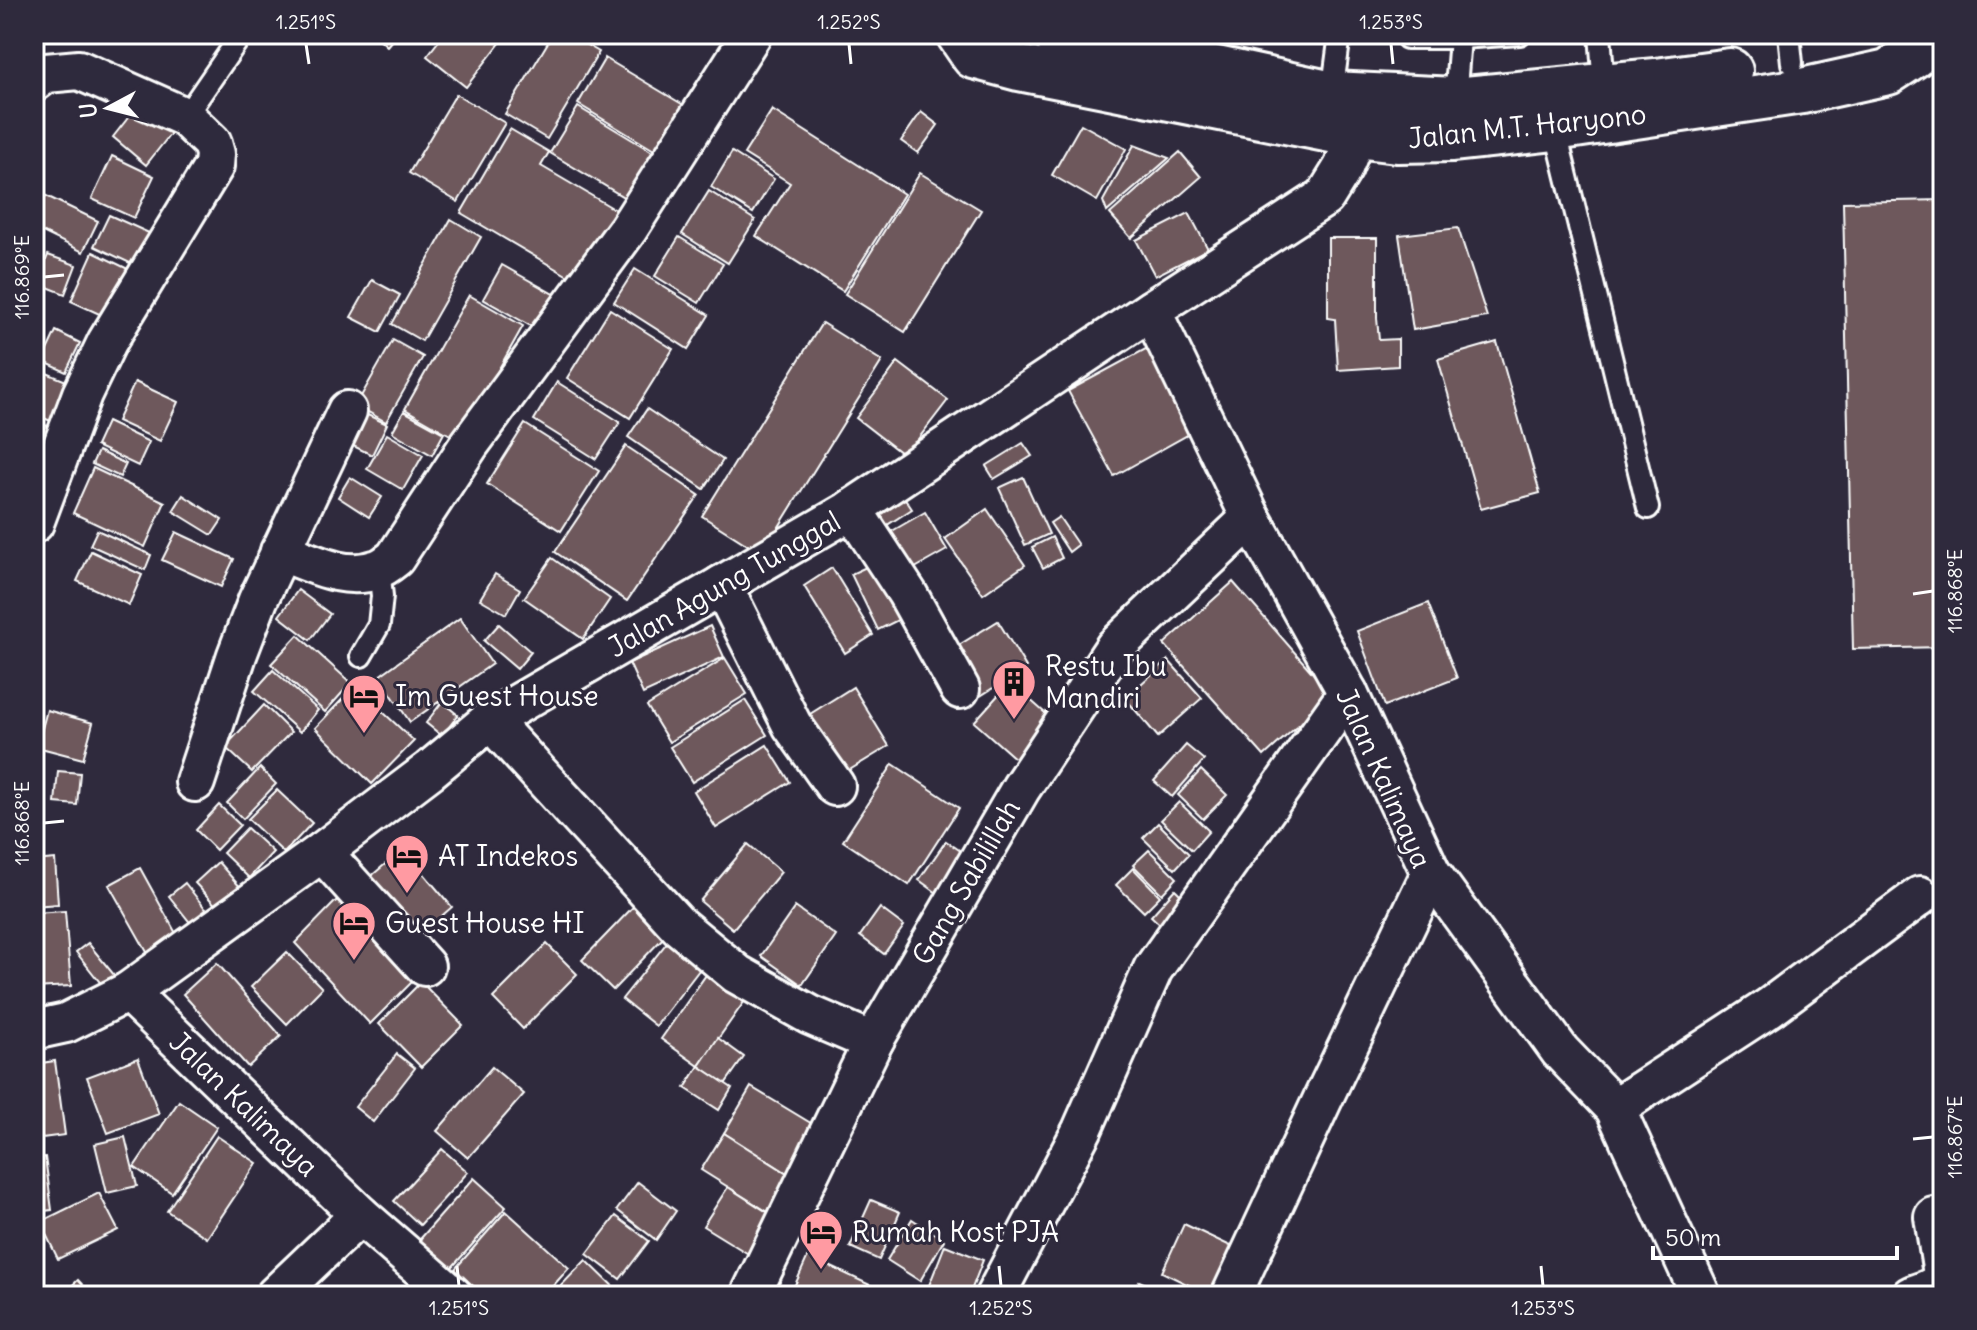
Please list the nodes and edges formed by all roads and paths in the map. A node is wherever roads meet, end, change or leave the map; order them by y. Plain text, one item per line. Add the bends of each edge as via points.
1 (242, 34) edge
2 (752, 34) edge
3 (959, 34) edge
4 (1055, 34) edge
5 (1340, 34) edge
6 (1520, 34) edge
7 (1600, 34) edge
8 (1407, 38) dead end
9 (1460, 38) junction
10 (1790, 49) edge
11 (1928, 54) edge
12 (34, 82) edge
13 (1604, 86) junction
14 (1455, 100) junction
15 (1353, 108) junction
16 (185, 117) junction
17 (1555, 128) junction
18 (1151, 310) junction
19 (347, 411) dead end
20 (1648, 508) dead end
21 (852, 509) junction
22 (1251, 518) junction
23 (34, 523) edge
24 (280, 551) junction
25 (379, 569) junction
26 (722, 585) junction
27 (361, 656) dead end
28 (960, 689) dead end
29 (1348, 693) junction
30 (490, 720) junction
31 (195, 782) dead end
32 (835, 786) dead end
33 (322, 852) junction
34 (1431, 873) junction
35 (1920, 896) dead end
36 (425, 966) dead end
37 (128, 992) junction
38 (34, 1030) edge
39 (873, 1042) junction
40 (1615, 1108) junction
41 (360, 1215) junction
42 (1934, 1217) dead end
43 (1943, 1274) edge
44 (275, 1296) edge
45 (453, 1296) edge
46 (750, 1296) edge
47 (995, 1296) edge
48 (1231, 1296) edge
49 (1701, 1296) edge
50 (1911, 1296) edge

1 - 16 lane
2 - 25 street via 628,229 469,445 395,558
3 - 15 main road, Jalan M.T. Haryono via 974,56 1019,68
4 - 15 main road, Jalan M.T. Haryono
5 - 15 lane
6 - 9 lane
7 - 13 lane
8 - 9 lane
9 - 14 lane
10 - 11 main road, Jalan M.T. Haryono
10 - 13 main road, Jalan M.T. Haryono
11 - 17 main road, Jalan M.T. Haryono via 1888,72 1802,91
12 - 16 street via 46,73 79,70
13 - 14 main road, Jalan M.T. Haryono
14 - 15 main road, Jalan M.T. Haryono
15 - 17 main road, Jalan M.T. Haryono via 1397,140
15 - 18 street, Jalan Agung Tunggal via 1337,179 1325,197
16 - 23 street via 212,143 214,166 107,342
17 - 20 lane
18 - 21 street, Jalan Agung Tunggal
18 - 22 street, Jalan Kalimaya
19 - 24 street
21 - 26 street, Jalan Agung Tunggal
21 - 28 street
22 - 29 street, Jalan Kalimaya
22 - 39 street, Gang Sabilillah via 1115,647 1021,788
24 - 25 street via 336,572
24 - 31 street via 237,655
25 - 27 lane via 379,625
26 - 30 street, Jalan Agung Tunggal
26 - 32 street via 792,725
29 - 34 street, Jalan Kalimaya
29 - 47 street via 1153,969 1082,1130
30 - 33 street, Jalan Agung Tunggal
30 - 39 street via 679,926 737,974 810,1015
33 - 36 street
33 - 37 street, Jalan Agung Tunggal
34 - 40 street via 1560,1051
34 - 48 street, Jalan Kalimaya
35 - 40 street via 1770,1007
37 - 38 street, Jalan Agung Tunggal via 66,1023
37 - 41 street, Jalan Kalimaya
39 - 46 street, Gang Sabilillah
40 - 49 street
41 - 44 street
41 - 45 street, Jalan Kalimaya
42 - 43 street
43 - 50 street via 1934,1287

